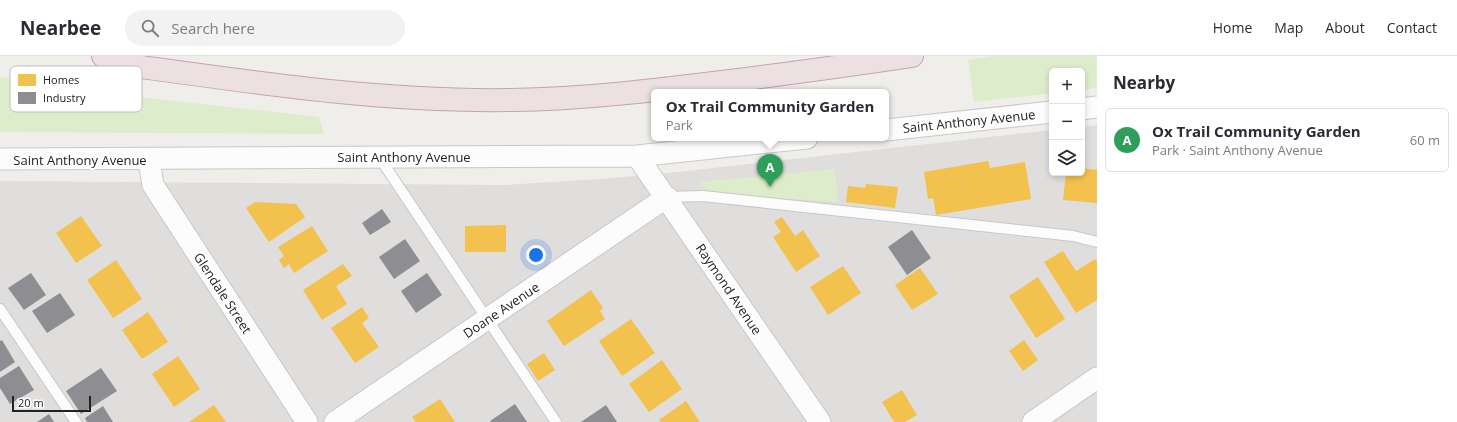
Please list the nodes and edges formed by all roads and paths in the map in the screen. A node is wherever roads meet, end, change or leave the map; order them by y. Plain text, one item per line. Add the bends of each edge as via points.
1 (103, 56) edge
2 (912, 56) edge
3 (135, 66) edge
4 (142, 67) edge
5 (664, 89) edge
6 (651, 90) edge
7 (1097, 107) edge
8 (1085, 109) edge
9 (1049, 112) edge
10 (889, 130) edge
11 (779, 141) edge
12 (637, 156) junction
13 (379, 157) junction
14 (0, 159) edge
15 (149, 160) junction
16 (667, 198) junction
17 (1097, 242) edge
18 (0, 309) edge
19 (488, 319) junction
20 (1097, 378) edge
21 (76, 422) edge
22 (307, 422) edge
23 (335, 422) edge
24 (556, 422) edge
25 (820, 422) edge
26 (1034, 422) edge

1 - 3 highway via 120,64
2 - 5 highway
4 - 6 highway via 314,90 415,98 510,100
7 - 8 street
9 - 10 street, Saint Anthony Avenue
11 - 12 street, Saint Anthony Avenue
12 - 13 street, Saint Anthony Avenue
12 - 16 street, Raymond Avenue
13 - 15 street, Saint Anthony Avenue
13 - 19 lane
14 - 15 street, Saint Anthony Avenue
15 - 22 street, Glendale Street via 153,185
16 - 17 lane via 703,196 1073,236
16 - 19 street, Doane Avenue
16 - 25 street, Raymond Avenue
18 - 21 lane
19 - 23 street, Doane Avenue
19 - 24 lane
20 - 26 street

